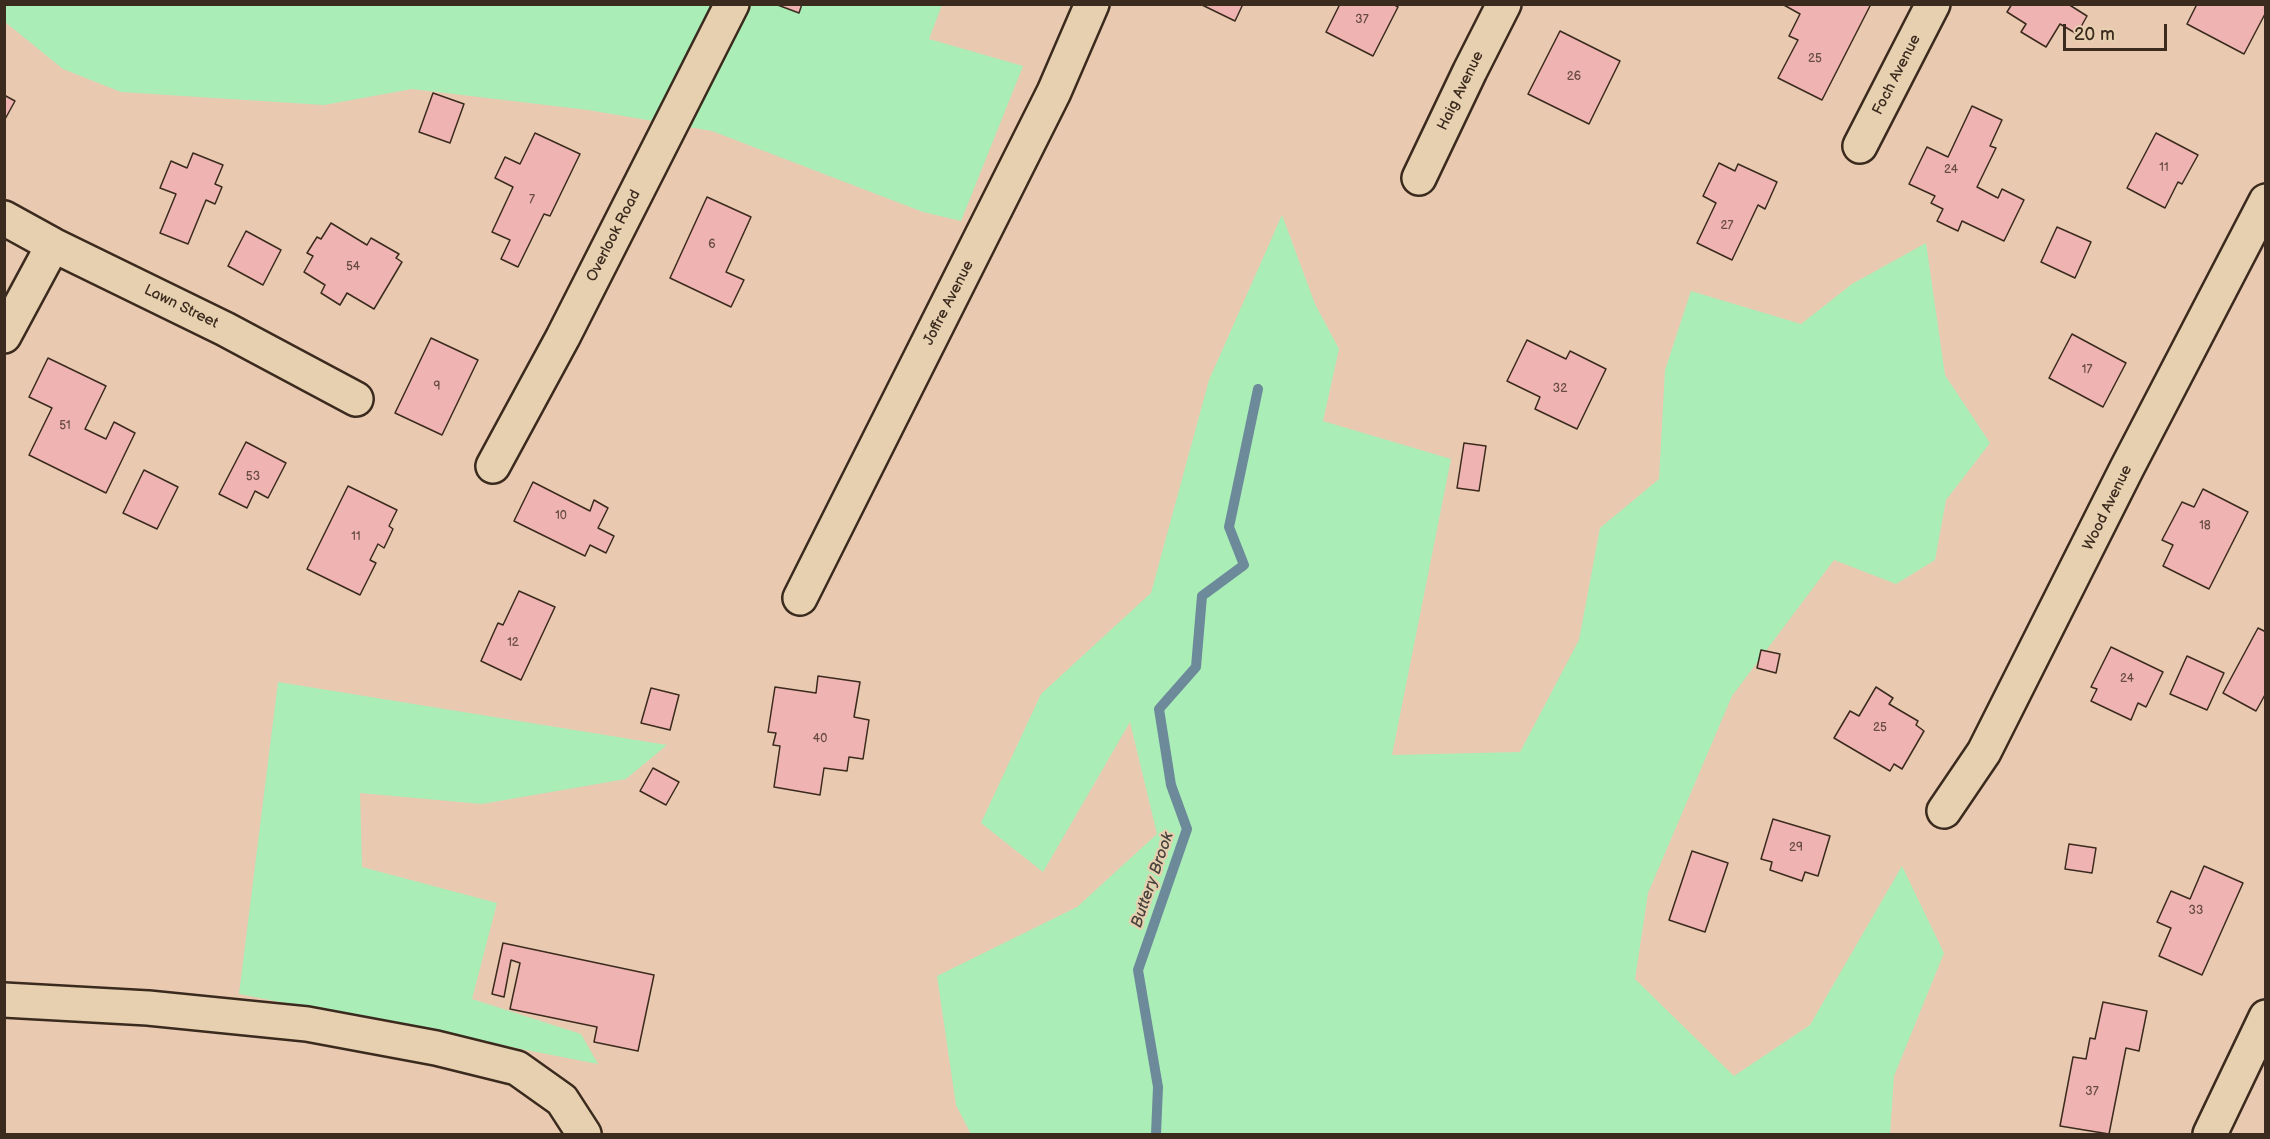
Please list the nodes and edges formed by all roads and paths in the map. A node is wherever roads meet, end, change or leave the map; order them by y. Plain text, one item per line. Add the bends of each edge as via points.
1 (732, 4) edge
2 (1092, 4) edge
3 (1504, 4) edge
4 (1933, 4) edge
5 (1860, 146) dead end
6 (1419, 178) dead end
7 (2265, 201) edge
8 (4, 218) edge
9 (53, 245) junction
10 (4, 336) edge
11 (356, 399) dead end
12 (493, 466) dead end
13 (800, 598) dead end
14 (1944, 811) dead end
15 (4, 1000) edge
16 (2265, 1017) edge
17 (584, 1134) edge
18 (2210, 1134) edge

1 - 12 street, Overlook Road
2 - 13 street, Joffre Avenue via 1054,92
3 - 6 street, Haig Avenue
4 - 5 street, Foch Avenue
7 - 14 street, Wood Avenue via 1984,752
8 - 9 street, Lawn Street
9 - 10 street
9 - 11 street, Lawn Street via 225,329
15 - 17 street via 148,1008 307,1024 436,1048 517,1068 562,1101
16 - 18 street

